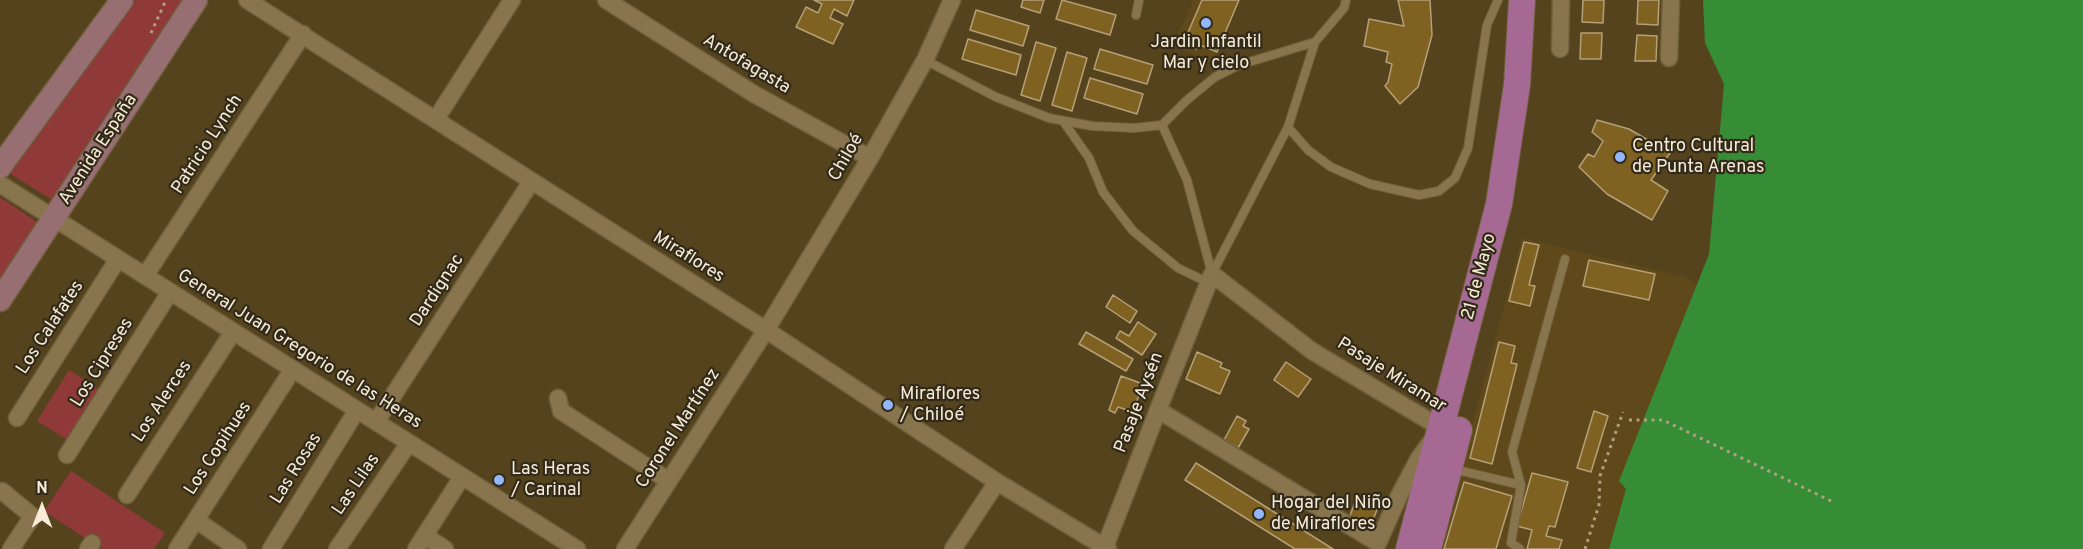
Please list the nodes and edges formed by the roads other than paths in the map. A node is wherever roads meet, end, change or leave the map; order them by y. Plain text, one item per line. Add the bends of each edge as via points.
1 (122, 0) edge
2 (196, 0) edge
3 (247, 0) edge
4 (512, 0) edge
5 (606, 0) edge
6 (952, 0) edge
7 (1139, 0) edge
8 (1346, 0) edge
9 (1498, 0) edge
10 (1522, 0) edge
11 (1538, 0) edge
12 (1561, 0) edge
13 (1671, 0) edge
14 (1136, 15) dead end
15 (303, 34) junction
16 (1315, 42) junction
17 (1560, 49) dead end
18 (1669, 58) dead end
19 (925, 60) junction
20 (436, 119) junction
21 (1063, 121) junction
22 (1162, 125) junction
23 (1288, 127) junction
24 (870, 158) junction
25 (0, 167) edge
26 (531, 182) junction
27 (0, 184) edge
28 (54, 219) junction
29 (118, 259) junction
30 (1565, 259) dead end
31 (145, 276) junction
32 (1211, 278) junction
33 (170, 292) junction
34 (0, 300) edge
35 (766, 330) junction
36 (233, 332) junction
37 (293, 369) junction
38 (558, 398) dead end
39 (357, 410) junction
40 (1158, 410) junction
41 (16, 418) dead end
42 (376, 422) junction
43 (1442, 428) junction
44 (409, 443) junction
45 (67, 455) dead end
46 (1449, 468) junction
47 (462, 477) junction
48 (669, 481) junction
49 (997, 482) junction
50 (1521, 484) junction
51 (2, 491) dead end
52 (127, 495) dead end
53 (196, 520) junction
54 (420, 542) edge
55 (1377, 546) edge
56 (1106, 548) edge
57 (11, 549) edge
58 (177, 549) edge
59 (238, 549) edge
60 (271, 549) edge
61 (337, 549) edge
62 (445, 549) edge
63 (577, 549) edge
64 (625, 549) edge
65 (953, 549) edge
66 (1409, 549) edge
67 (1428, 549) edge
68 (1520, 549) edge

1 - 25 main road
2 - 28 main road, Avenida España
3 - 15 street, Miraflores
4 - 20 street
5 - 24 street, Antofagasta via 754,94
6 - 19 street, Chiloé
7 - 14 lane
8 - 16 lane via 1344,8
9 - 23 lane via 1487,25 1468,148 1455,178 1439,190 1419,195 1370,184 1331,168
10 - 43 main road, 21 de Mayo via 1517,85 1505,169
11 - 46 main road, 21 de Mayo via 1533,85 1521,172
12 - 17 street
13 - 18 street
15 - 20 street, Miraflores
15 - 31 street, Patricio Lynch
16 - 22 lane via 1239,65 1215,77
16 - 23 lane
19 - 21 lane via 996,98
19 - 24 street, Chiloé
20 - 26 street, Miraflores
21 - 22 lane via 1134,128
21 - 32 lane via 1089,158 1103,192 1133,231 1170,263
22 - 32 lane via 1186,180
23 - 32 lane
24 - 35 street, Chiloé
26 - 35 street, Miraflores
26 - 42 street, Dardignac
27 - 28 street, General Juan Gregorio de las Heras
28 - 29 street, General Juan Gregorio de las Heras
28 - 34 main road, Avenida España
29 - 31 street, General Juan Gregorio de las Heras
29 - 41 street, Los Calafates
30 - 50 lane via 1512,452
31 - 33 street, General Juan Gregorio de las Heras
32 - 40 street, Pasaje Aysén
32 - 43 street, Pasaje Miramar via 1312,351
33 - 36 street, General Juan Gregorio de las Heras
33 - 45 street, Los Cipreses
35 - 48 street, Coronel Martínez
35 - 49 street, Miraflores
36 - 37 street, General Juan Gregorio de las Heras
36 - 52 street, Los Alerces
37 - 39 street, General Juan Gregorio de las Heras
37 - 53 street, Los Copihues
38 - 48 street via 561,411
39 - 42 street, General Juan Gregorio de las Heras
39 - 60 street, Las Rosas
40 - 55 street, Pasaje Miramar
40 - 56 street, Pasaje Aysén
42 - 44 street, General Juan Gregorio de las Heras
43 - 55 street, Pasaje Miramar via 1414,467
43 - 66 main road, 21 de Mayo
44 - 47 street, General Juan Gregorio de las Heras
44 - 61 street, Las Lilas
46 - 50 lane
46 - 67 main road, 21 de Mayo
47 - 54 street
47 - 63 street, General Juan Gregorio de las Heras
48 - 64 street, Coronel Martínez
49 - 56 street, Miraflores
49 - 65 street
50 - 68 lane via 1510,543
51 - 57 street via 31,515
53 - 58 street, Los Copihues
53 - 59 street
54 - 62 street

